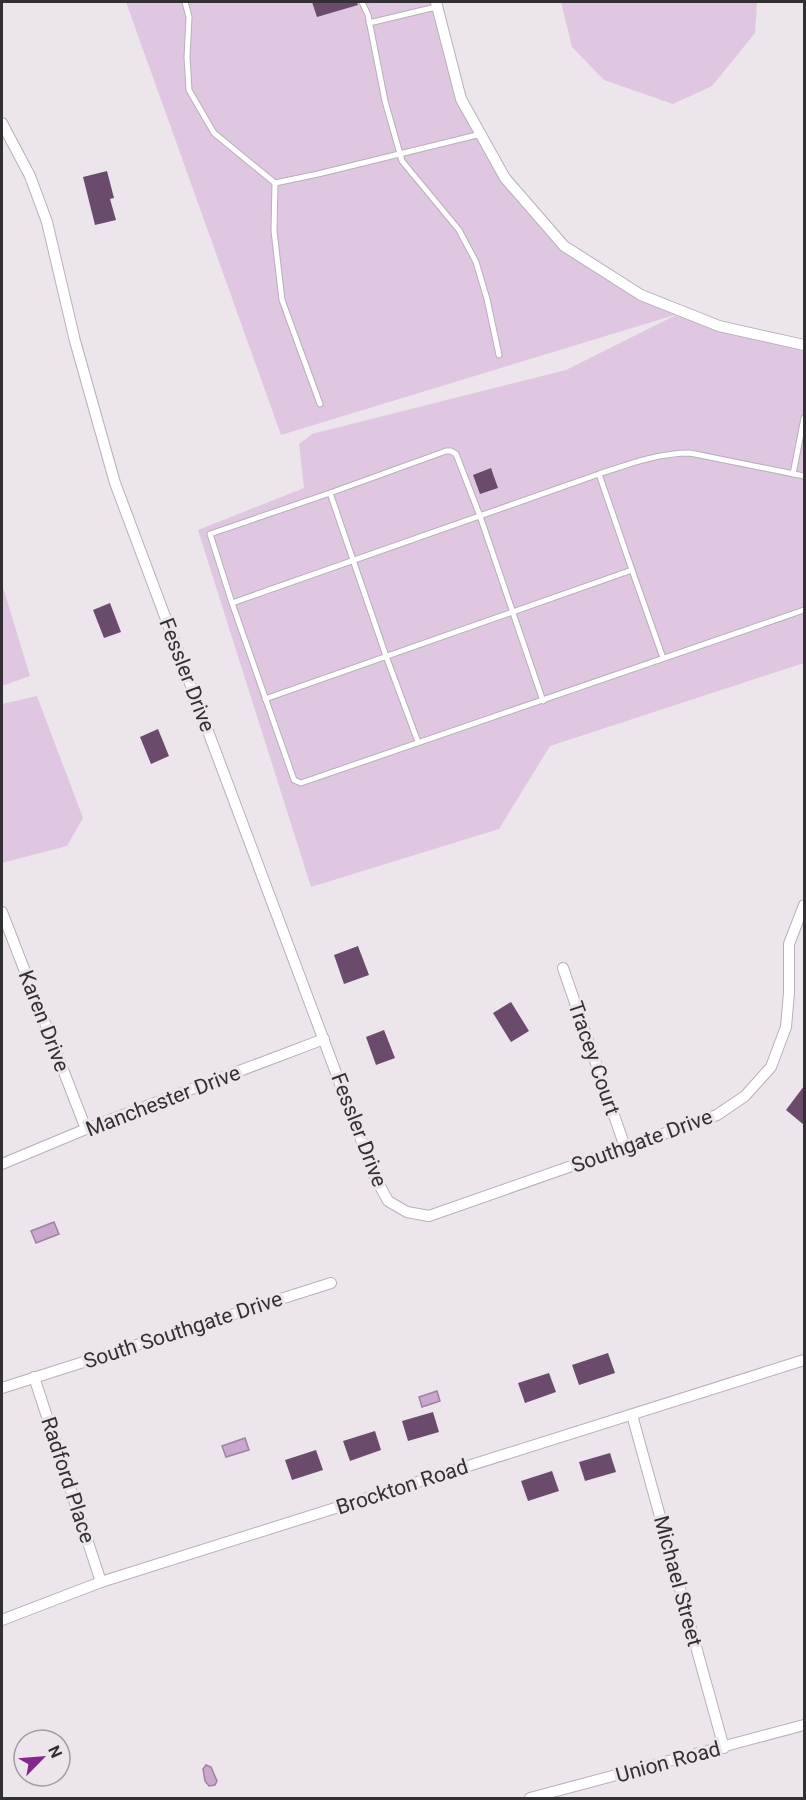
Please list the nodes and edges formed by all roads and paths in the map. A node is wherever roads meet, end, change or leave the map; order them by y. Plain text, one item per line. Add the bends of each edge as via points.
1 (185, 2) edge
2 (362, 2) edge
3 (436, 4) edge
4 (369, 22) junction
5 (2, 123) edge
6 (481, 134) junction
7 (400, 154) junction
8 (275, 183) junction
9 (804, 345) edge
10 (499, 355) dead end
11 (320, 404) dead end
12 (804, 418) edge
13 (599, 474) junction
14 (793, 474) junction
15 (804, 476) edge
16 (330, 493) junction
17 (480, 516) junction
18 (354, 560) junction
19 (632, 570) junction
20 (232, 603) junction
21 (804, 610) edge
22 (512, 612) junction
23 (386, 656) junction
24 (663, 658) junction
25 (265, 699) junction
26 (543, 701) junction
27 (418, 742) junction
28 (804, 905) edge
29 (2, 912) edge
30 (563, 969) dead end
31 (324, 1039) junction
32 (86, 1129) junction
33 (625, 1147) junction
34 (2, 1164) edge
35 (407, 1212) joint
36 (331, 1283) dead end
37 (804, 1360) edge
38 (34, 1377) junction
39 (2, 1388) edge
40 (632, 1415) junction
41 (101, 1582) junction
42 (2, 1620) edge
43 (804, 1725) edge
44 (724, 1748) junction
45 (530, 1798) edge

1 - 8 lane via 189,17 189,90 214,133
2 - 4 lane
3 - 4 lane
3 - 6 street via 461,99
4 - 7 lane
5 - 31 street, Fessler Drive via 30,177 47,222 115,483
6 - 7 lane
6 - 9 street via 505,178 564,246 641,295 719,326
7 - 8 lane
7 - 10 lane via 459,230 476,262
8 - 11 lane via 274,231 282,300
12 - 14 lane
13 - 14 lane via 652,457 690,453
13 - 17 lane
13 - 19 lane
14 - 15 lane
16 - 17 lane via 451,451 456,454
16 - 18 lane
16 - 20 lane via 210,534
17 - 18 lane
17 - 22 lane
18 - 20 lane
18 - 23 lane
19 - 22 lane
19 - 24 lane
20 - 25 lane
21 - 24 lane
22 - 23 lane
22 - 26 lane
23 - 25 lane
23 - 27 lane
24 - 26 lane
25 - 27 lane via 294,780 301,783
26 - 27 lane
28 - 33 street, Southgate Drive via 789,944 786,1027 771,1066 745,1096 717,1115
29 - 32 street, Karen Drive
30 - 33 street, Tracey Court
31 - 32 street, Manchester Drive
31 - 35 street, Fessler Drive via 375,1177 388,1201
32 - 34 street, Manchester Drive
33 - 35 street, Southgate Drive via 429,1216
36 - 38 street, South Southgate Drive
37 - 40 street, Brockton Road
38 - 39 street
38 - 41 street, Radford Place
40 - 41 street, Brockton Road
40 - 44 street, Michael Street
41 - 42 street, Brockton Road
43 - 44 street, Union Road
44 - 45 street, Union Road

